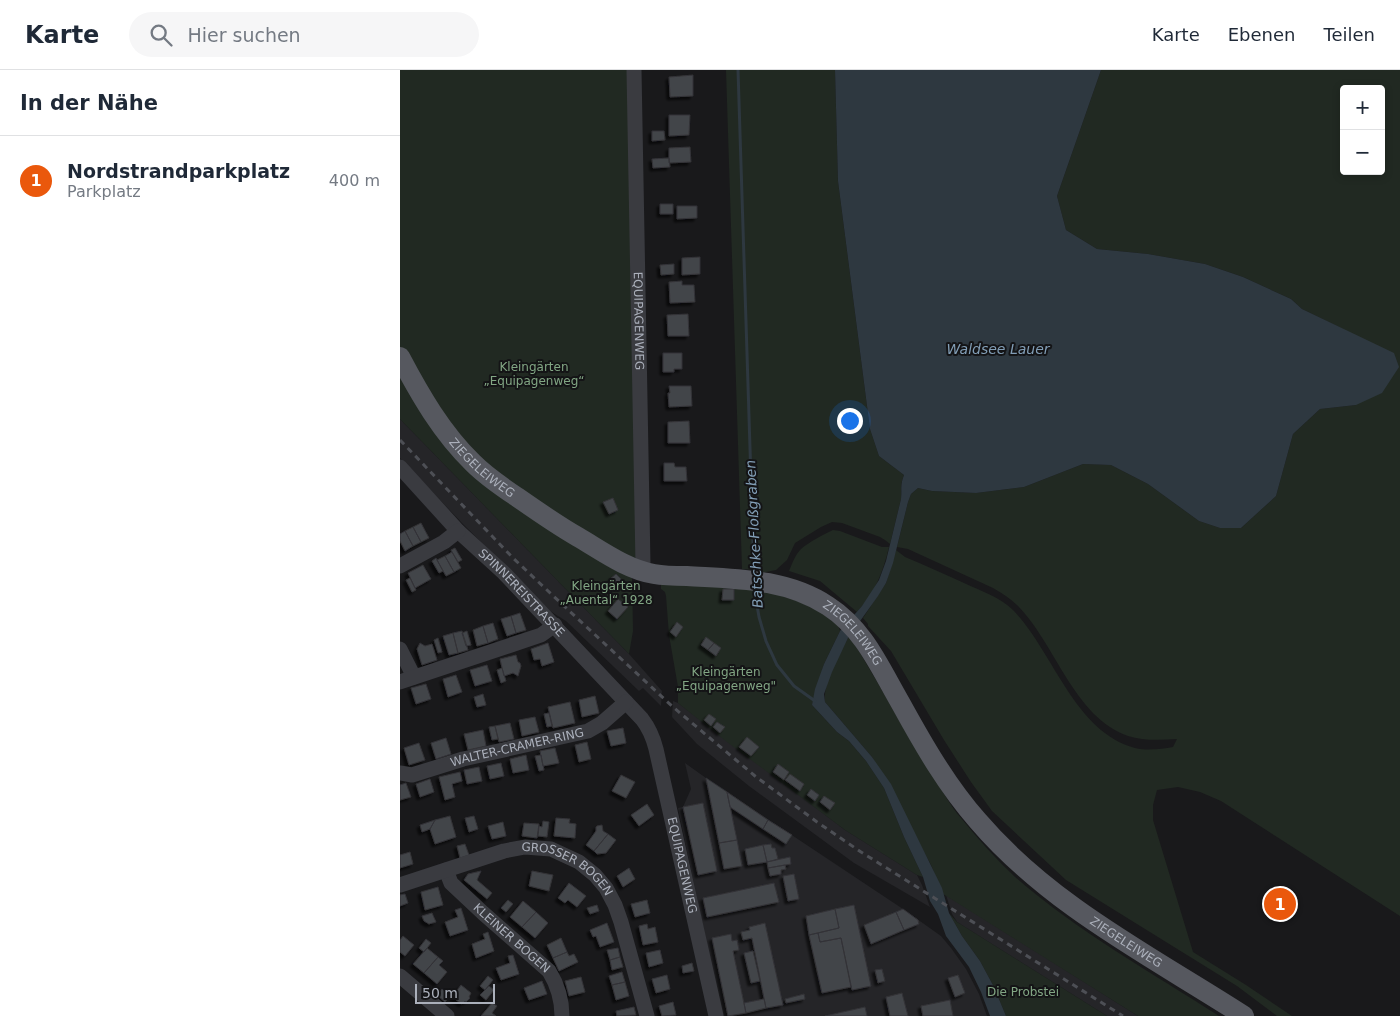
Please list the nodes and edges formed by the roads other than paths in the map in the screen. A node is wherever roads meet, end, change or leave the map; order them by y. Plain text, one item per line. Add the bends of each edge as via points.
1 (634, 70) edge
2 (400, 357) edge
3 (400, 468) edge
4 (458, 531) junction
5 (400, 566) edge
6 (640, 571) junction
7 (555, 625) junction
8 (400, 649) edge
9 (407, 680) edge
10 (626, 702) junction
11 (642, 719) joint
12 (400, 773) edge
13 (446, 870) junction
14 (400, 884) edge
15 (400, 976) edge
16 (447, 1016) edge
17 (562, 1016) edge
18 (647, 1016) edge
19 (716, 1016) edge
20 (1244, 1016) edge

1 - 6 street, EQUIPAGENWEG via 643,565
2 - 6 main road, ZIEGELEIWEG via 428,407 474,465 564,528
3 - 4 street, SPINNEREISTRASSE
4 - 5 street
4 - 7 street, SPINNEREISTRASSE
6 - 20 main road, ZIEGELEIWEG via 787,586 829,606 850,624 875,656 940,771 994,838 1058,897
7 - 9 street via 541,635
7 - 10 street, SPINNEREISTRASSE
8 - 9 street
10 - 11 street, SPINNEREISTRASSE
10 - 12 street, WALTER-CRAMER-RING via 588,731 463,759 412,775
11 - 19 street, EQUIPAGENWEG via 654,738
13 - 14 street, GROSSER BOGEN
13 - 17 street, KLEINER BOGEN via 451,883 549,971 561,1003
13 - 18 street, GROSSER BOGEN via 525,847 550,849 579,862 606,888 615,905
15 - 16 street

